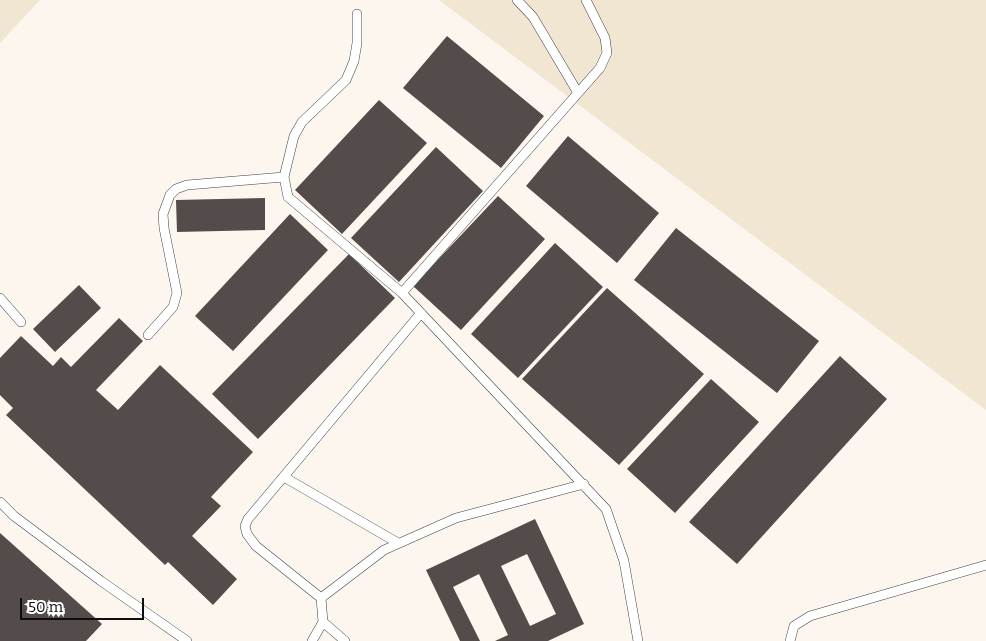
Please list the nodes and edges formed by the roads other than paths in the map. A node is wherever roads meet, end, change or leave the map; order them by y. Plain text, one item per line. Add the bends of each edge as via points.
1 (517, 0) edge
2 (586, 0) edge
3 (358, 14) dead end
4 (578, 93) junction
5 (284, 178) junction
6 (402, 294) junction
7 (0, 298) edge
8 (421, 313) junction
9 (21, 322) dead end
10 (148, 335) dead end
11 (284, 476) junction
12 (584, 484) junction
13 (0, 502) edge
14 (398, 543) junction
15 (986, 565) edge
16 (321, 598) junction
17 (323, 622) junction
18 (187, 641) edge
19 (312, 641) edge
20 (345, 641) edge
21 (638, 641) edge
22 (790, 641) edge

1 - 4 lane via 533,17
2 - 4 lane via 605,38 607,53 600,68
3 - 5 lane via 358,43 346,80 302,122 294,136
4 - 6 lane
5 - 6 lane via 288,197
5 - 10 lane via 187,185 170,195 163,214 177,294 173,307
6 - 8 lane
7 - 9 lane
8 - 11 lane
8 - 12 lane
11 - 14 lane
11 - 16 lane via 248,519 246,534 256,546
12 - 14 lane via 456,518
12 - 21 lane via 606,509 613,525 624,561
13 - 18 lane via 101,581
14 - 16 lane
15 - 22 lane via 810,616 794,626
16 - 17 lane
17 - 19 lane
17 - 20 lane

